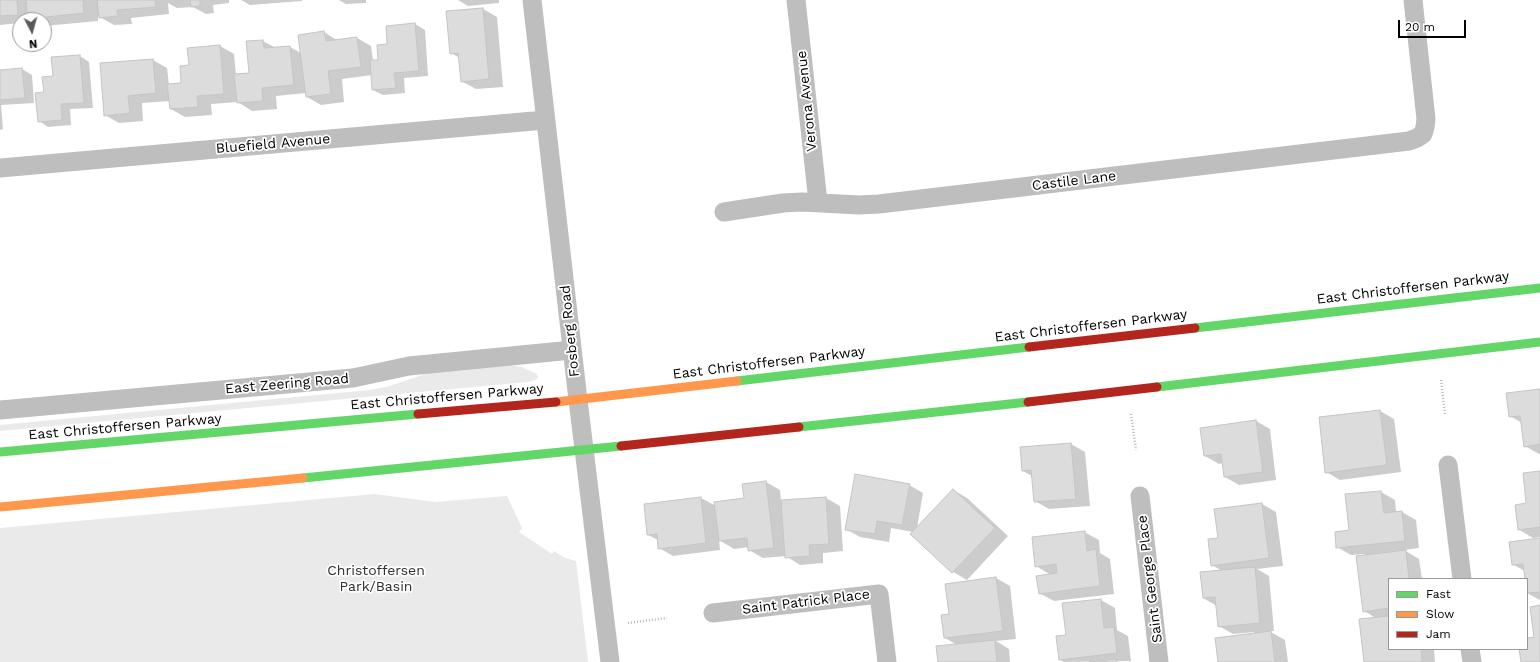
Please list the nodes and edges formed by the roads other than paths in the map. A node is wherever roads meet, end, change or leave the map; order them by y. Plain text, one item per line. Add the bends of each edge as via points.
1 (532, 0) edge
2 (796, 0) edge
3 (1413, 0) edge
4 (546, 120) junction
5 (0, 168) edge
6 (818, 202) junction
7 (724, 212) dead end
8 (1540, 288) edge
9 (1540, 342) edge
10 (572, 350) junction
11 (578, 400) junction
12 (0, 410) edge
13 (584, 450) junction
14 (0, 452) edge
15 (1448, 465) dead end
16 (1140, 496) dead end
17 (0, 506) edge
18 (1462, 578) edge
19 (713, 613) dead end
20 (1470, 650) edge
21 (610, 662) edge
22 (887, 662) edge
23 (1160, 662) edge
24 (1472, 662) edge

1 - 4 street, Fosberg Road
2 - 6 street, Verona Avenue
3 - 6 street, Castile Lane via 1426,127 1423,134 1410,141 879,204
4 - 5 street, Bluefield Avenue
4 - 10 street, Fosberg Road
6 - 7 street, Castile Lane via 783,203
8 - 11 street, East Christoffersen Parkway
9 - 13 street
10 - 11 street, Fosberg Road
10 - 12 street, East Zeering Road via 397,367 353,378
11 - 13 street, Fosberg Road
11 - 14 street, East Christoffersen Parkway
13 - 17 street
13 - 21 street, Fosberg Road
15 - 18 street
16 - 23 street, Saint George Place
19 - 22 street, Saint Patrick Place via 879,594
20 - 24 street

